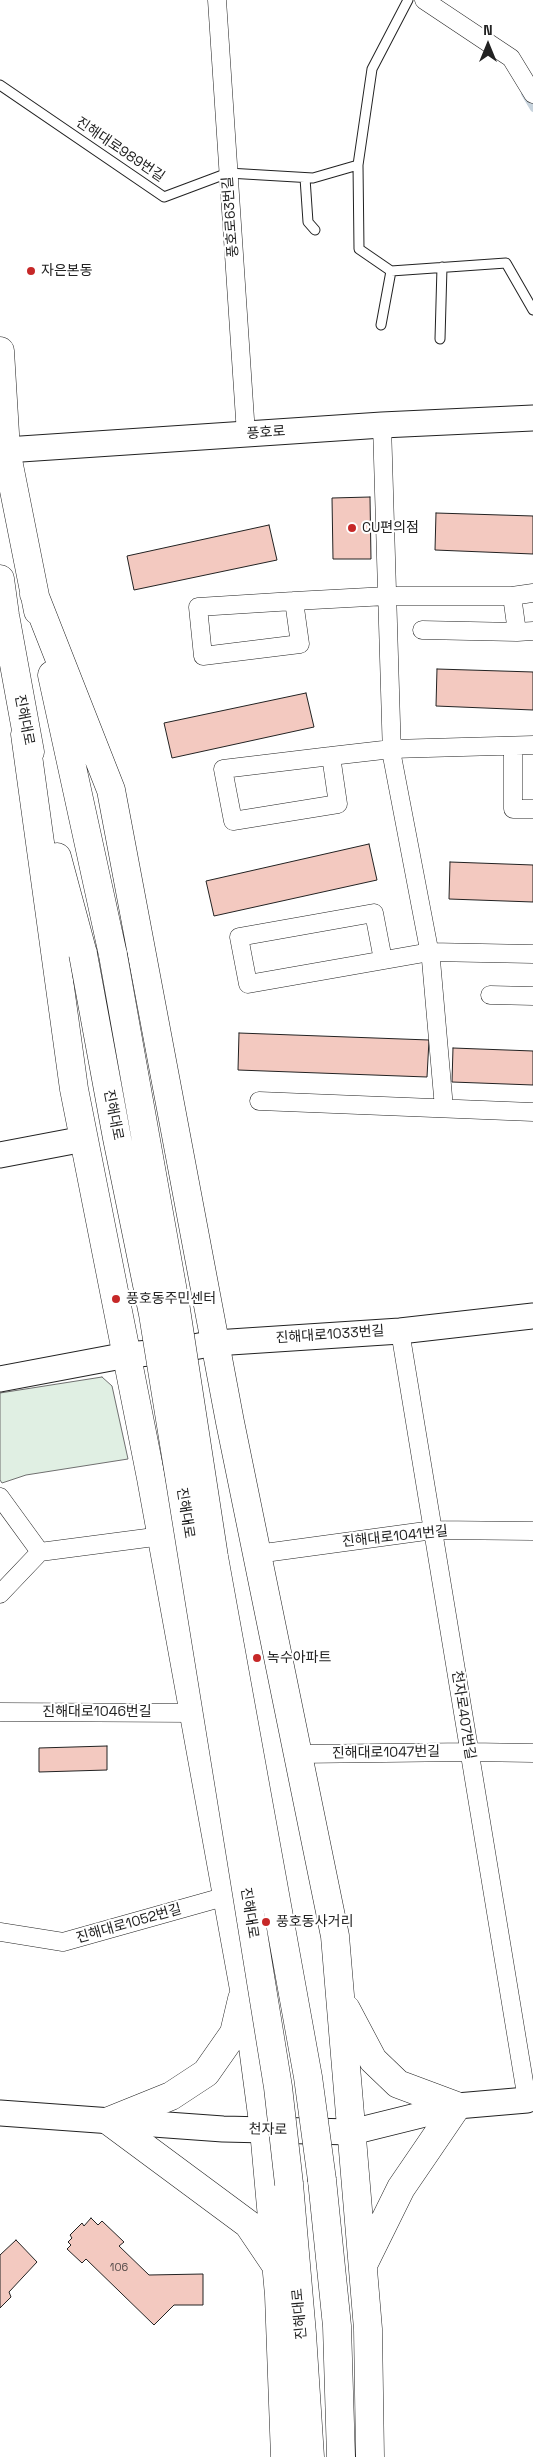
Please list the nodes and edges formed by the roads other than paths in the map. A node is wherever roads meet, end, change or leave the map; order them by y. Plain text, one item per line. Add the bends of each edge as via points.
1 (216, 0) edge
2 (408, 0) edge
3 (424, 0) edge
4 (0, 85) edge
5 (533, 94) edge
6 (358, 165) junction
7 (228, 173) junction
8 (305, 178) junction
9 (315, 230) dead end
10 (442, 267) junction
11 (391, 271) junction
12 (533, 310) edge
13 (381, 325) dead end
14 (440, 339) dead end
15 (0, 351) edge
16 (533, 418) edge
17 (382, 425) junction
18 (246, 434) junction
19 (3, 450) edge
20 (0, 579) edge
21 (533, 592) edge
22 (34, 594) junction
23 (387, 596) junction
24 (512, 596) junction
25 (294, 601) junction
26 (422, 630) dead end
27 (525, 631) edge
28 (25, 734) junction
29 (533, 745) edge
30 (513, 746) junction
31 (392, 749) junction
32 (331, 756) junction
33 (533, 808) edge
34 (430, 952) junction
35 (533, 954) edge
36 (383, 960) junction
37 (490, 994) dead end
38 (533, 996) edge
39 (259, 1101) dead end
40 (444, 1108) junction
41 (533, 1112) edge
42 (84, 1139) junction
43 (0, 1155) edge
44 (533, 1316) edge
45 (400, 1330) junction
46 (215, 1343) junction
47 (127, 1355) junction
48 (0, 1379) edge
49 (0, 1497) edge
50 (433, 1530) junction
51 (533, 1531) edge
52 (162, 1536) junction
53 (40, 1552) junction
54 (257, 1554) junction
55 (0, 1594) edge
56 (0, 1712) edge
57 (194, 1713) junction
58 (469, 1752) junction
59 (533, 1753) edge
60 (298, 1754) junction
61 (227, 1896) junction
62 (0, 1932) edge
63 (244, 1990) junction
64 (341, 1998) junction
65 (530, 2099) edge
66 (457, 2106) junction
67 (0, 2113) edge
68 (109, 2121) junction
69 (264, 2130) junction
70 (352, 2132) junction
71 (363, 2265) junction
72 (277, 2267) junction
73 (284, 2457) edge
74 (310, 2457) edge
75 (341, 2457) edge
76 (370, 2457) edge

1 - 7 street, 풍호로63번길
2 - 6 lane via 372,69
3 - 5 street via 511,58
4 - 7 lane, 진해대로989번길 via 164,197
6 - 8 lane, 진해대로989번길
6 - 11 lane via 359,249
7 - 8 lane, 진해대로989번길
7 - 18 street, 풍호로63번길
8 - 9 lane via 308,222
10 - 11 lane
10 - 12 lane via 506,263
10 - 14 lane
11 - 13 lane
15 - 19 main road, 진해대로
16 - 17 main road, 풍호로
17 - 18 main road, 풍호로
17 - 23 street
18 - 19 main road, 풍호로
19 - 22 main road, 진해대로
20 - 28 main road, 진해대로
21 - 24 street
22 - 46 main road via 111,790
22 - 75 main road, 진해대로, bridge via 113,955 175,1303 214,1557 308,2078 337,2326
23 - 24 street
23 - 25 street
23 - 31 street
24 - 27 street
25 - 25 street via 198,607 203,656 300,644
26 - 27 street
28 - 42 main road via 74,1090
28 - 74 main road, 진해대로, bridge via 83,954 154,1314 278,2087 289,2184
29 - 30 street
30 - 31 street
30 - 33 street via 513,809
31 - 32 street
31 - 34 street
32 - 32 street via 223,769 232,821 338,804
34 - 35 street
34 - 36 street
34 - 40 street
36 - 36 street via 248,984 239,937 374,913
37 - 38 street
39 - 40 street
40 - 41 street
42 - 43 main road
42 - 47 main road
44 - 45 main road, 진해대로1033번길
45 - 46 main road, 진해대로1033번길
45 - 50 street, 천자로407번길
46 - 47 main road, 진해대로1033번길
46 - 54 main road
47 - 48 main road, 진해대로1033번길
47 - 52 main road
49 - 53 street
50 - 51 street, 진해대로1041번길
50 - 54 street, 진해대로1041번길
50 - 58 street, 천자로407번길
52 - 53 street
52 - 57 main road
53 - 55 street
54 - 60 main road
56 - 57 street, 진해대로1046번길
57 - 61 main road
58 - 59 street, 진해대로1047번길
58 - 60 street, 진해대로1047번길
58 - 65 street, 천자로407번길
60 - 64 main road via 335,1936
61 - 62 street, 진해대로1052번길 via 63,1942
61 - 63 main road
63 - 68 main road via 234,2033 206,2073 171,2096
63 - 69 main road
64 - 66 main road via 373,2060 398,2084
64 - 70 main road
65 - 66 main road, 천자로
66 - 70 main road, 천자로
66 - 71 main road via 402,2188
67 - 68 main road, 천자로
68 - 69 main road, 천자로
68 - 72 main road via 248,2224
69 - 70 main road, 천자로
69 - 72 main road
70 - 71 main road
71 - 76 main road via 368,2329
72 - 73 main road

